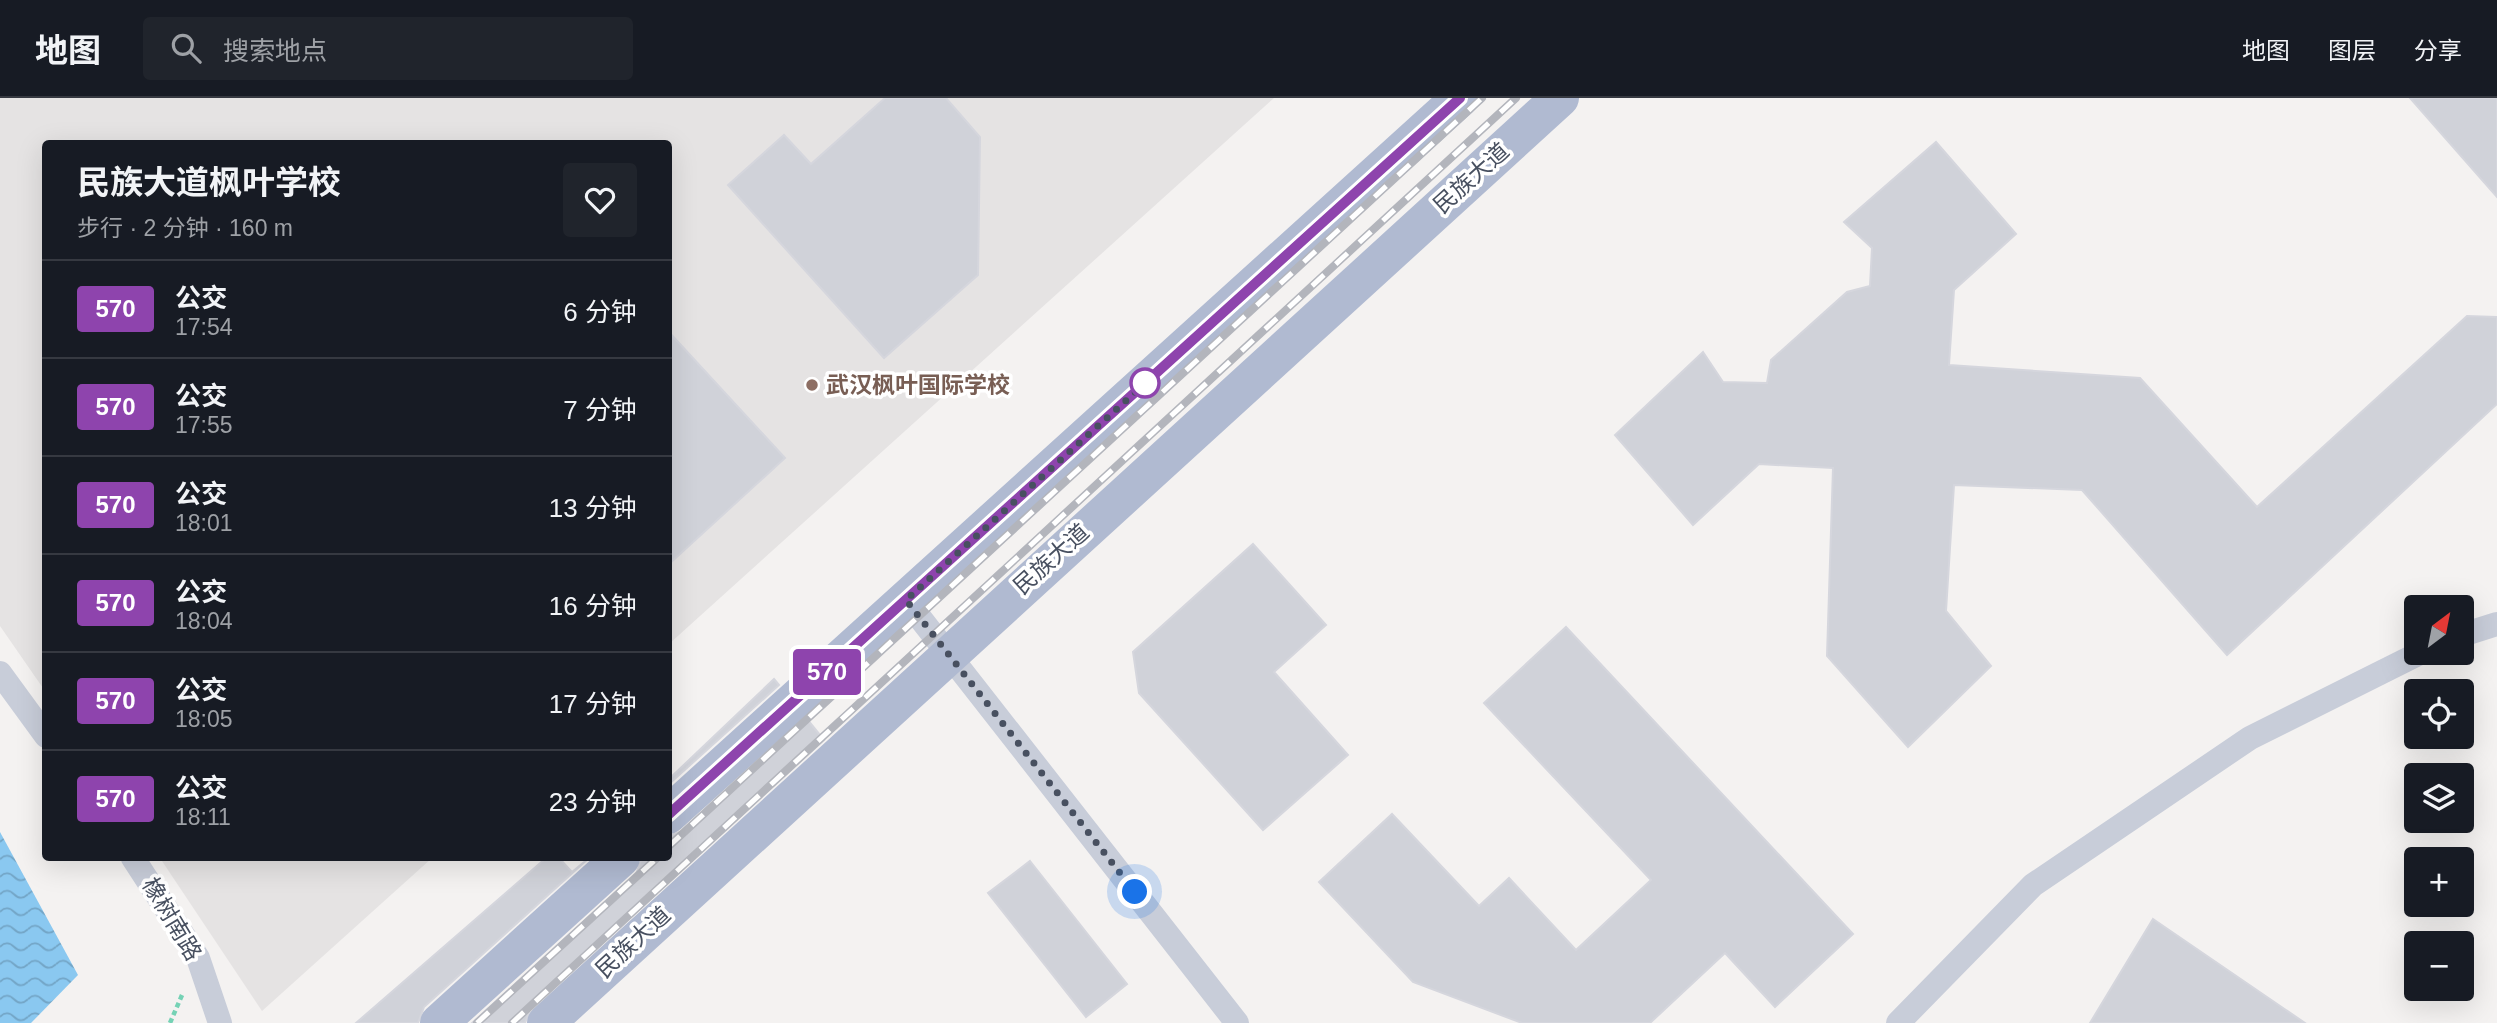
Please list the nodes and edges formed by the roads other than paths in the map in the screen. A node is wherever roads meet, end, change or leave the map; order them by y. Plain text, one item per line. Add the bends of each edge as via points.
1 (1460, 98) edge
2 (1560, 98) edge
3 (906, 600) junction
4 (2497, 624) edge
5 (2474, 631) edge
6 (947, 653) junction
7 (2404, 661) edge
8 (0, 673) edge
9 (42, 731) edge
10 (672, 811) edge
11 (135, 861) edge
12 (618, 861) edge
13 (220, 1023) edge
14 (439, 1023) edge
15 (545, 1023) edge
16 (1237, 1023) edge
17 (1898, 1023) edge

1 - 3 main road
2 - 6 main road, 民族大道
3 - 6 street
3 - 10 main road
4 - 5 street
6 - 15 main road, 民族大道
6 - 16 street
7 - 17 street via 2250,737 2033,885
8 - 9 street
11 - 13 street, 橡树南路 via 198,958
12 - 14 main road

